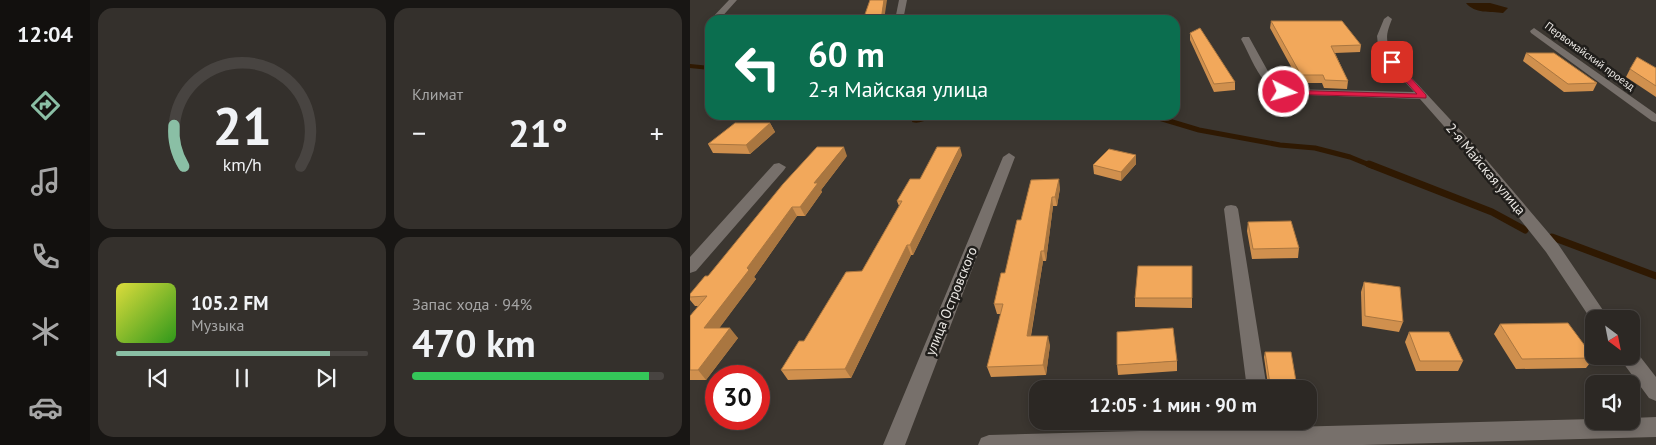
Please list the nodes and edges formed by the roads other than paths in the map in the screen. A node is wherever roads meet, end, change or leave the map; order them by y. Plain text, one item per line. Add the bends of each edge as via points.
1 (733, 0) edge
2 (903, 0) edge
3 (719, 15) edge
4 (900, 15) edge
5 (1388, 19) dead end
6 (1534, 31) dead end
7 (1246, 39) dead end
8 (1423, 96) junction
9 (1656, 119) edge
10 (1009, 157) dead end
11 (779, 167) dead end
12 (1231, 209) dead end
13 (690, 267) edge
14 (1594, 310) edge
15 (1635, 365) edge
16 (1256, 380) edge
17 (1656, 392) edge
18 (1656, 427) edge
19 (1317, 429) edge
20 (1245, 430) edge
21 (894, 445) edge
22 (988, 445) edge

1 - 3 street
2 - 4 street
5 - 8 street, 2-я Майская улица via 1381,36 1383,45 1392,62
6 - 9 street, Первомайский проезд
7 - 8 street via 1275,89 1284,92
8 - 14 street, 2-я Майская улица via 1552,248
10 - 21 street, улица Островского
11 - 13 street
12 - 16 street
15 - 17 street
18 - 19 street
20 - 22 street

